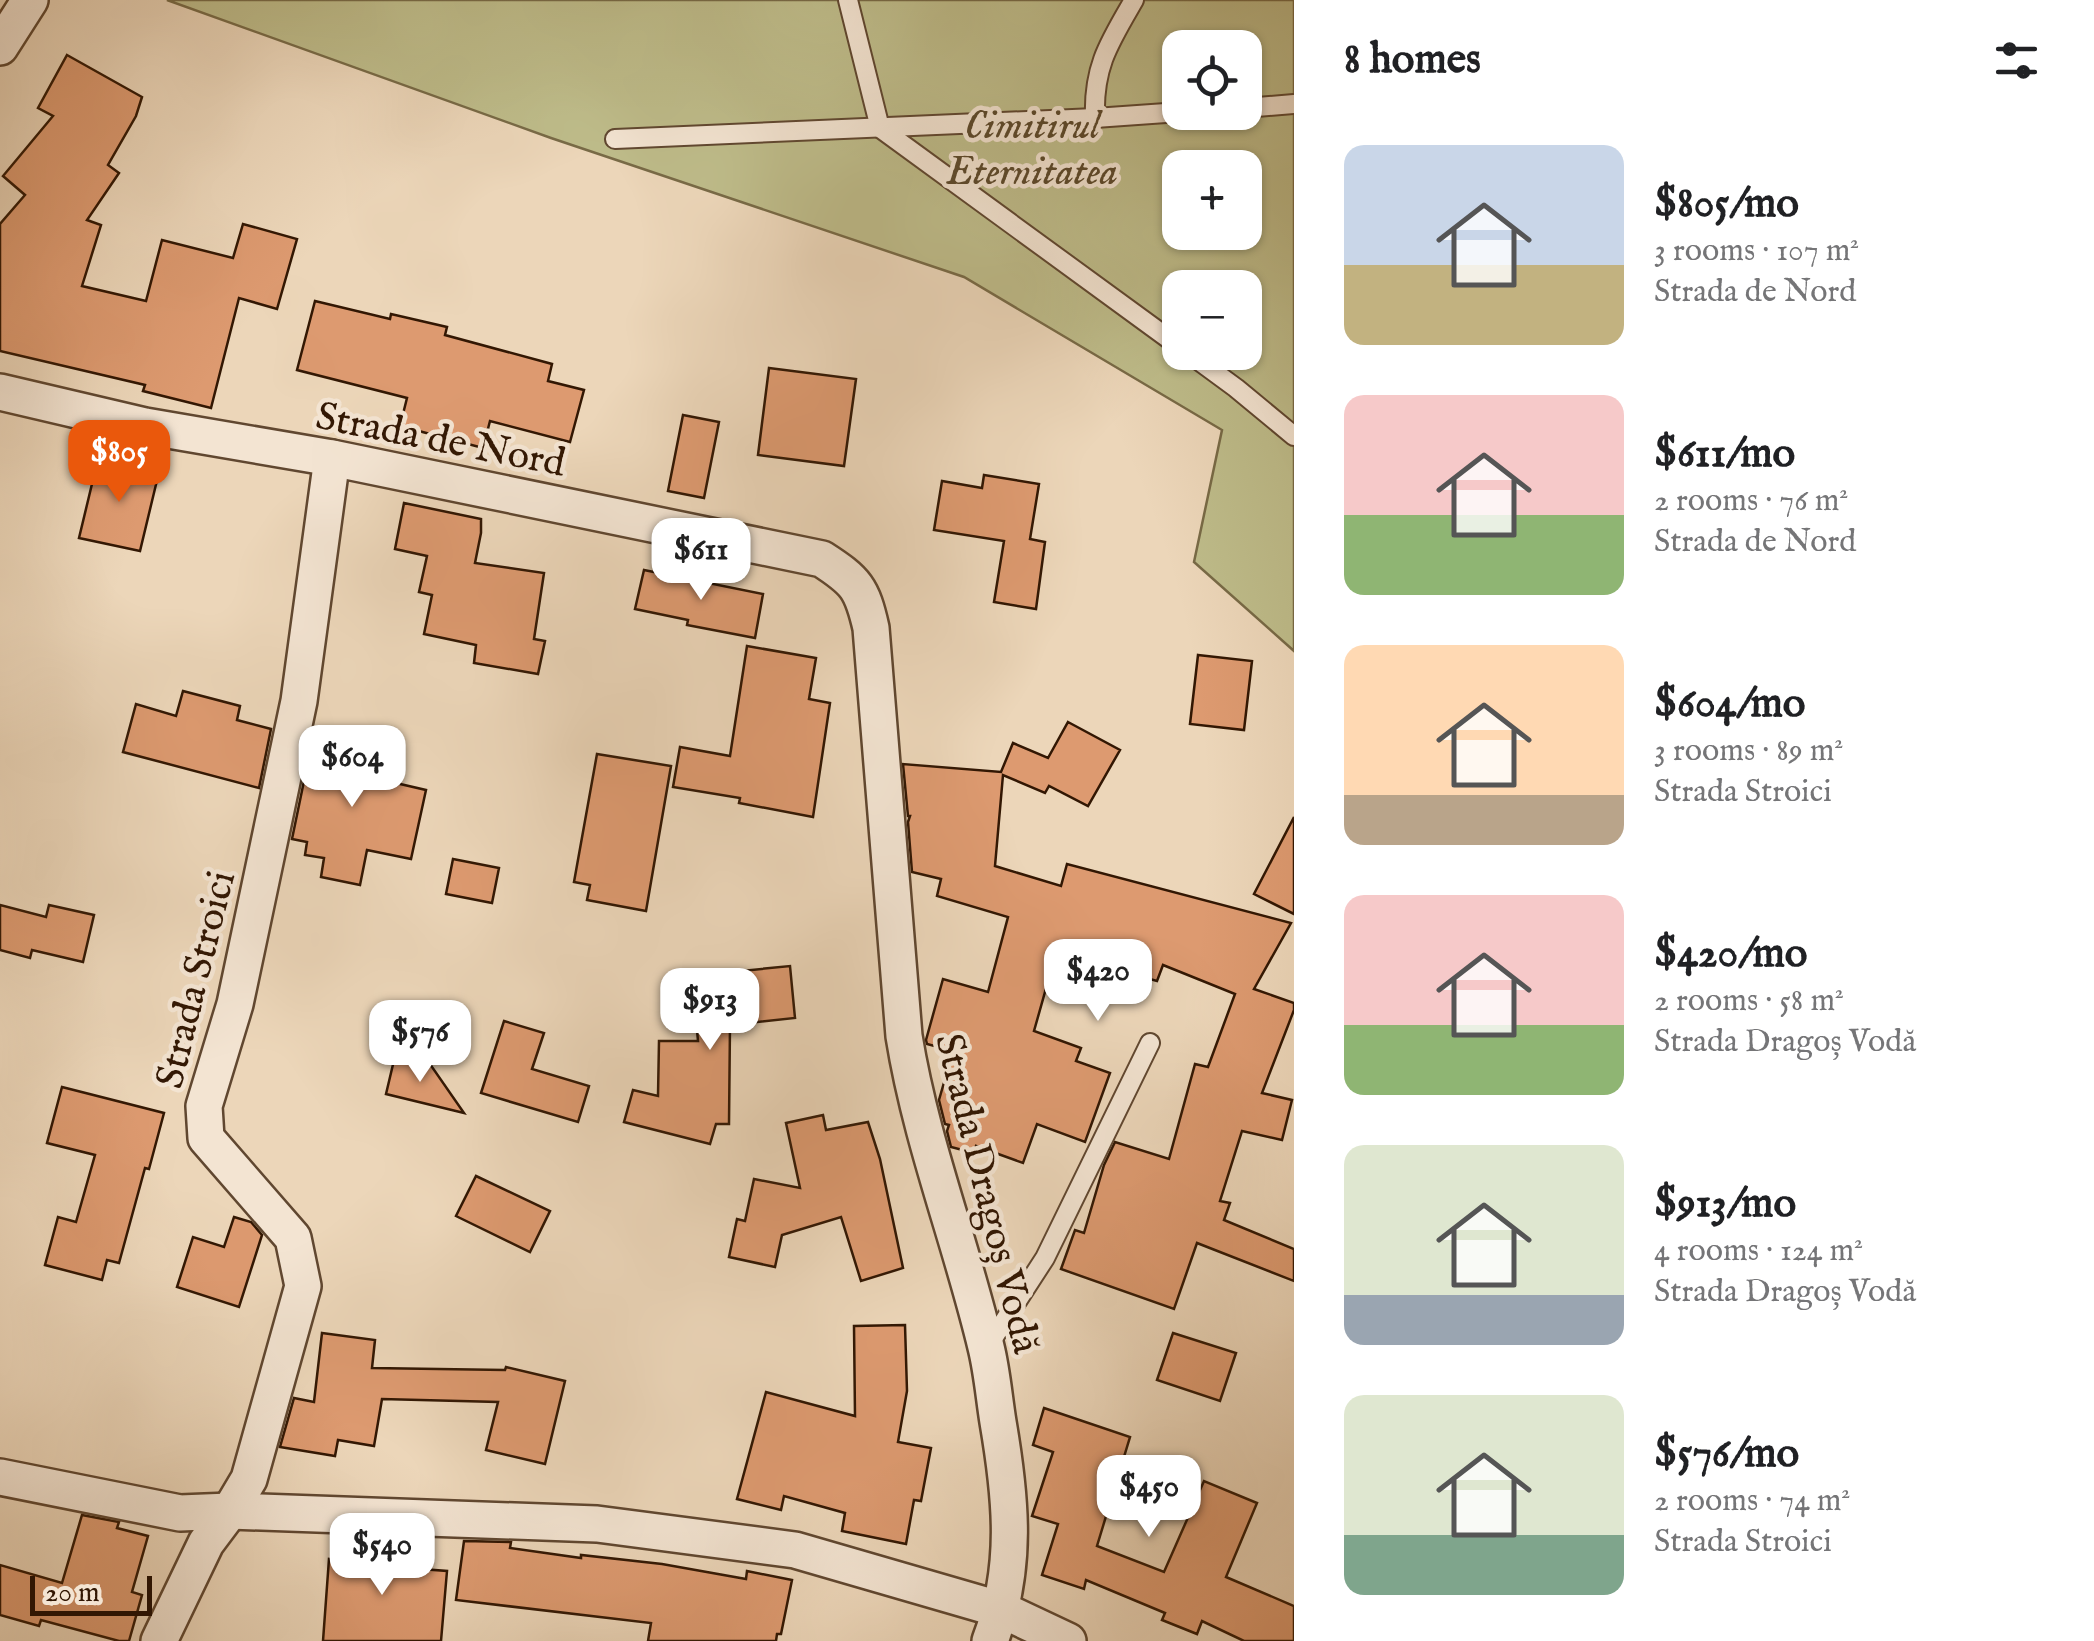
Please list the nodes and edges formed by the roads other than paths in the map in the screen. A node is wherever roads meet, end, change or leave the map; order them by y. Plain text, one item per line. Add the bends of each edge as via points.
1 (30, 0) edge
2 (848, 0) edge
3 (1134, 0) edge
4 (0, 48) edge
5 (1294, 104) edge
6 (1262, 107) edge
7 (1162, 113) edge
8 (1095, 118) junction
9 (880, 128) junction
10 (614, 139) dead end
11 (1162, 334) edge
12 (1212, 370) edge
13 (0, 392) edge
14 (1294, 436) edge
15 (332, 458) junction
16 (856, 585) joint
17 (1150, 1043) dead end
18 (986, 1348) junction
19 (0, 1477) edge
20 (230, 1512) junction
21 (996, 1626) edge
22 (159, 1641) edge
23 (1068, 1641) edge

1 - 4 street
2 - 9 lane
3 - 8 lane via 1107,47 1094,88
5 - 6 lane
7 - 8 lane
8 - 9 lane
9 - 10 lane
9 - 11 lane
12 - 14 lane
13 - 15 street, Strada de Nord via 145,426
15 - 16 street, Strada de Nord via 822,559
15 - 20 street, Strada Stroici via 299,701 235,1004 204,1106 206,1138 293,1238 303,1286 249,1479
16 - 18 street, Strada Dragoș Vodă via 871,628 912,1084
17 - 18 lane via 1046,1258
18 - 21 street, Strada Dragoș Vodă via 1010,1520
19 - 20 street via 180,1513
20 - 21 street via 596,1524 795,1550
20 - 22 street, Strada Stroici via 206,1543
21 - 23 street

